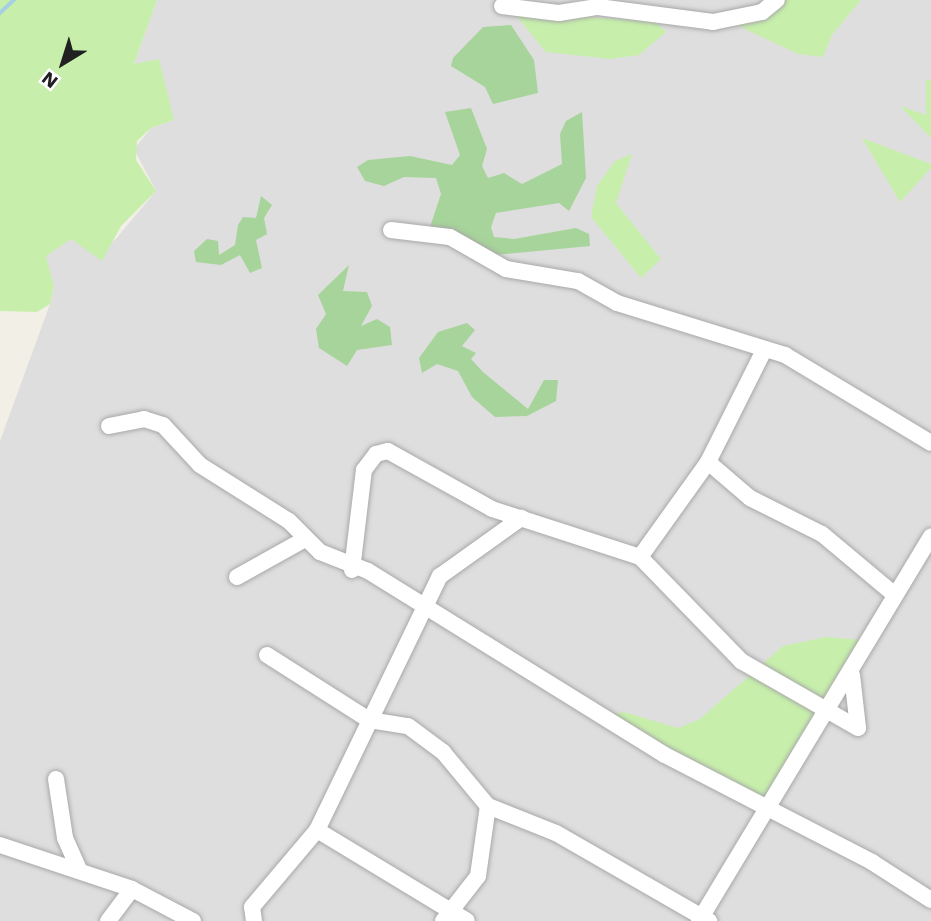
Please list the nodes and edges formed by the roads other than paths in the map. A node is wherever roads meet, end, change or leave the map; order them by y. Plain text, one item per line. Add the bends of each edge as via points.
1 (777, 0) edge
2 (502, 6) dead end
3 (391, 230) dead end
4 (764, 350) junction
5 (109, 426) dead end
6 (931, 443) edge
7 (708, 462) junction
8 (521, 519) junction
9 (931, 537) edge
10 (305, 539) junction
11 (640, 557) junction
12 (352, 570) junction
13 (237, 577) dead end
14 (895, 595) junction
15 (425, 606) junction
16 (267, 655) dead end
17 (852, 674) junction
18 (828, 712) junction
19 (369, 720) junction
20 (56, 779) dead end
21 (488, 806) junction
22 (769, 807) junction
23 (317, 830) junction
24 (0, 845) edge
25 (79, 869) junction
26 (132, 890) junction
27 (931, 900) edge
28 (447, 915) edge
29 (703, 919) edge
30 (108, 921) edge
31 (194, 921) edge
32 (254, 921) edge
33 (467, 921) edge

1 - 2 street via 762,12 713,22 598,7 559,13
3 - 4 street via 450,237 506,269 578,281 617,303
4 - 6 street via 785,355
4 - 7 street
5 - 10 street via 144,419 163,425 200,465 289,521
7 - 11 street
7 - 14 street via 750,498 822,534
8 - 11 street
8 - 12 street via 397,454 376,454 365,470
8 - 15 street via 440,576
9 - 14 street
10 - 12 street
10 - 13 street
11 - 18 street via 741,661
12 - 15 street via 368,571
14 - 17 street
15 - 19 street
15 - 22 street via 665,755
16 - 19 street
17 - 18 street
17 - 18 street via 858,728
18 - 22 street
19 - 21 street via 408,726 443,752
19 - 23 street
20 - 25 street via 65,838
21 - 28 street via 478,876
21 - 29 street via 556,833
22 - 27 street
22 - 29 street
23 - 28 street
23 - 32 street via 252,906
24 - 25 street
25 - 26 street
26 - 30 street
26 - 31 street
28 - 33 street

